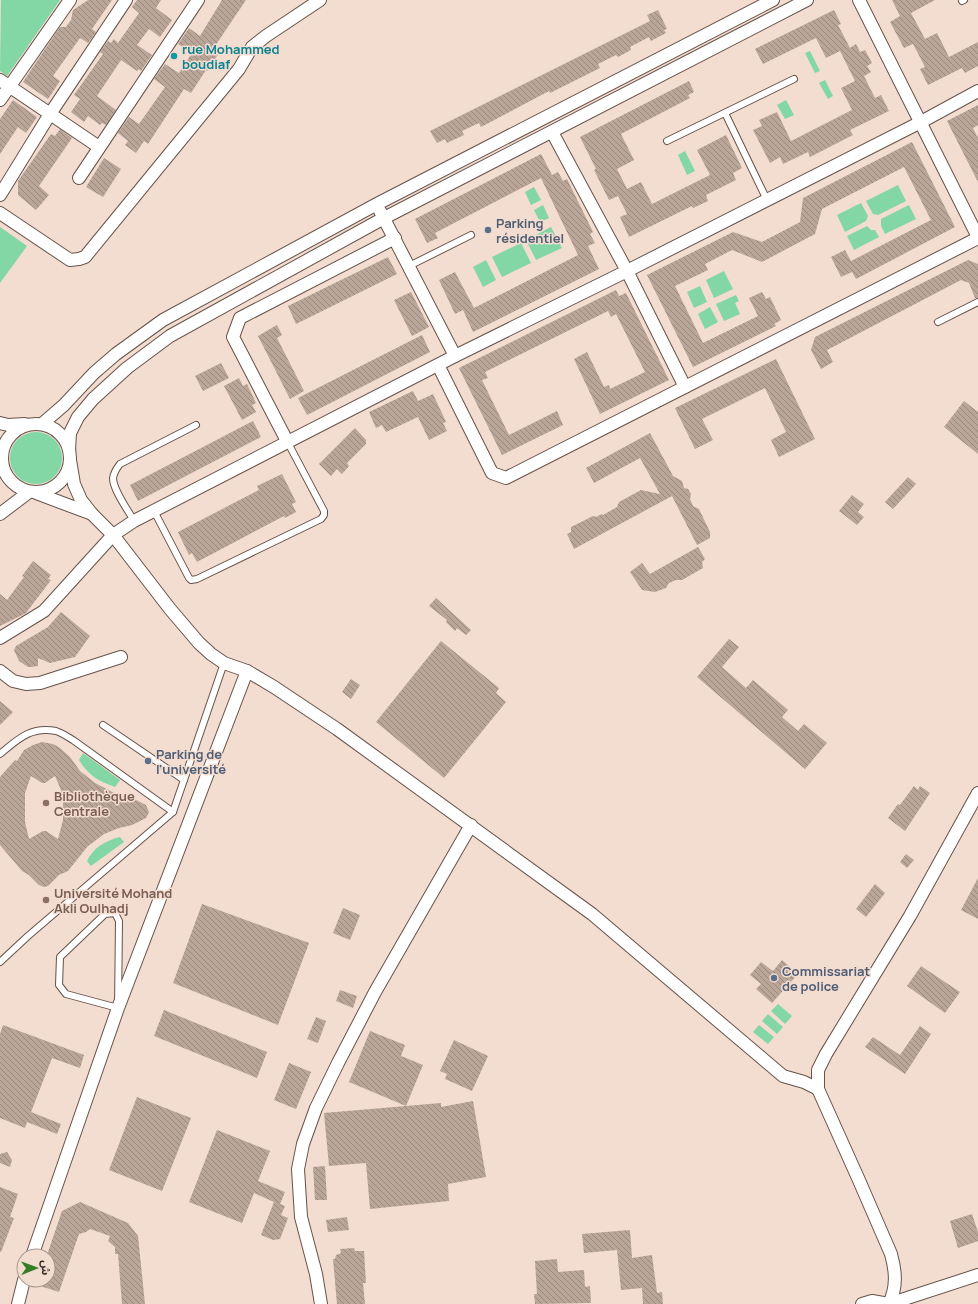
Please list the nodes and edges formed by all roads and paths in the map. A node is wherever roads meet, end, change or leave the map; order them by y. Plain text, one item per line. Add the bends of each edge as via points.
1 (70, 0) edge
2 (126, 0) edge
3 (198, 0) edge
4 (320, 0) edge
5 (773, 0) edge
6 (807, 0) edge
7 (859, 0) edge
8 (794, 79) dead end
9 (5, 83) edge
10 (978, 91) edge
11 (0, 100) edge
12 (725, 113) junction
13 (50, 114) junction
14 (920, 122) junction
15 (552, 132) junction
16 (667, 141) dead end
17 (99, 147) junction
18 (79, 178) dead end
19 (0, 195) edge
20 (767, 200) junction
21 (377, 204) junction
22 (0, 213) edge
23 (384, 218) junction
24 (471, 235) dead end
25 (978, 237) edge
26 (395, 238) junction
27 (409, 266) junction
28 (626, 271) junction
29 (978, 302) edge
30 (938, 322) dead end
31 (455, 356) junction
32 (438, 365) junction
33 (685, 387) junction
34 (0, 423) edge
35 (36, 424) junction
36 (196, 425) dead end
37 (287, 442) junction
38 (69, 455) junction
39 (2, 468) edge
40 (32, 492) junction
41 (154, 511) junction
42 (0, 514) edge
43 (92, 514) junction
44 (134, 521) junction
45 (113, 534) junction
46 (0, 638) edge
47 (121, 657) dead end
48 (224, 663) junction
49 (0, 671) edge
50 (247, 671) junction
51 (103, 726) dead end
52 (0, 754) edge
53 (184, 780) junction
54 (978, 793) edge
55 (173, 812) junction
56 (471, 825) junction
57 (0, 962) edge
58 (118, 1008) junction
59 (818, 1089) junction
60 (35, 1248) edge
61 (978, 1275) edge
62 (22, 1288) edge
63 (18, 1304) edge
64 (321, 1304) edge
65 (862, 1304) edge
66 (889, 1304) edge

1 - 9 street
2 - 13 street
3 - 17 street
4 - 22 street via 252,47 238,69 85,257 70,260
5 - 21 street
6 - 15 street
7 - 14 street
8 - 12 lane
9 - 11 street
9 - 13 street
10 - 14 street
12 - 16 lane
12 - 20 lane
13 - 17 street
13 - 19 street
14 - 20 street
14 - 25 street
15 - 23 street
15 - 28 street
17 - 18 street
20 - 28 street
21 - 23 street
21 - 35 street via 163,320 116,354 64,405
23 - 26 street
23 - 38 street via 170,336 148,352 108,384 78,417 70,433
24 - 27 lane
25 - 33 street
26 - 27 street
26 - 37 street via 240,318 233,337
27 - 31 street
28 - 31 street
28 - 33 street
29 - 30 lane
31 - 32 street
32 - 33 street via 492,473 506,478
32 - 37 street
34 - 35 street
35 - 38 street via 51,427 59,433 65,441
35 - 39 street via 18,428 8,438 2,451
36 - 44 lane via 120,464 115,471 114,486
37 - 41 street
37 - 41 lane via 324,511 320,519 191,580
38 - 40 street via 66,474 56,486 42,492
38 - 43 street via 74,484 81,500
39 - 40 street via 14,485
40 - 42 street
40 - 43 street
41 - 44 street
43 - 45 street
44 - 45 street
45 - 46 street via 44,611
45 - 48 street via 199,643
47 - 49 street via 40,683 26,684 13,681
48 - 50 street
48 - 53 lane
50 - 56 street via 337,730
50 - 58 street
51 - 53 lane
52 - 55 lane via 36,730 57,732 73,740
53 - 55 lane
54 - 59 street via 910,916 826,1054 818,1070
55 - 57 lane
56 - 59 street via 592,914 783,1076
56 - 64 street via 375,992 316,1108 303,1144 298,1169 300,1217 316,1274
58 - 58 lane via 66,994 60,985 60,957 105,914 115,913 119,921
58 - 60 street
59 - 66 street via 891,1254 896,1280
61 - 66 street
62 - 63 street
65 - 66 street via 872,1301

